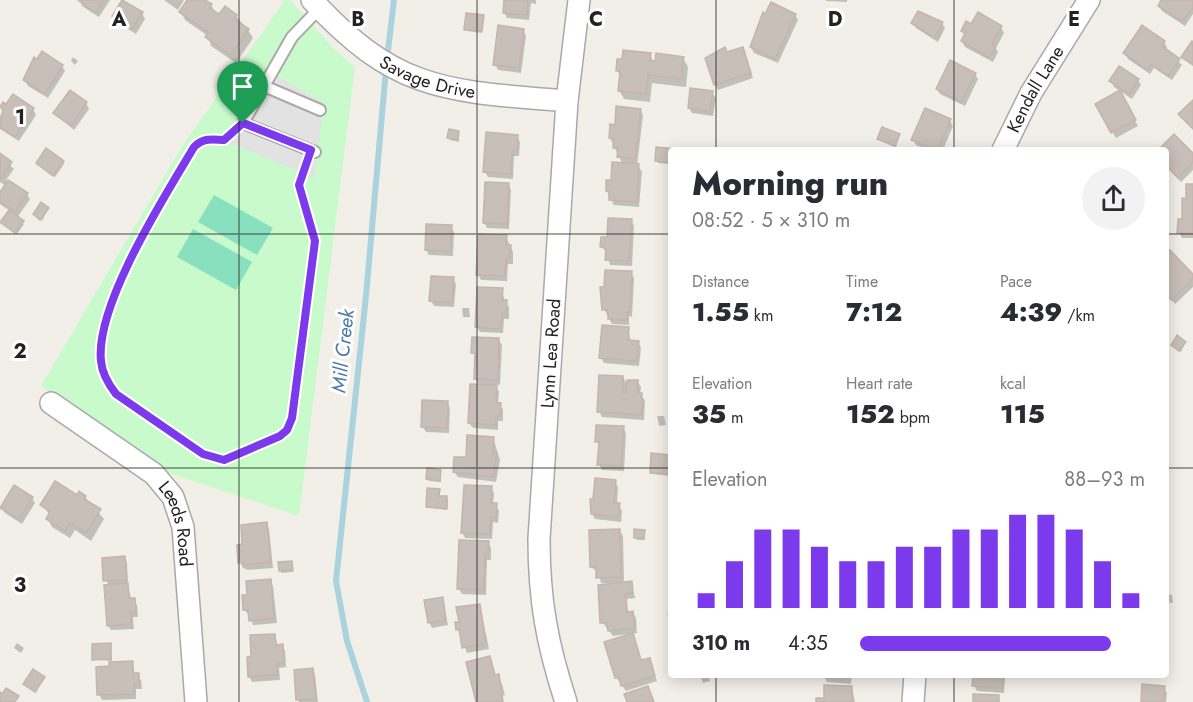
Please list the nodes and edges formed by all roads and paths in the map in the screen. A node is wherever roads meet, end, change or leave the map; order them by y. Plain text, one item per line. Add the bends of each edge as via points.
1 (579, 0) edge
2 (1089, 0) edge
3 (316, 4) edge
4 (264, 86) junction
5 (567, 101) junction
6 (320, 110) dead end
7 (243, 123) junction
8 (1004, 147) edge
9 (313, 151) joint
10 (51, 403) dead end
11 (915, 678) edge
12 (196, 702) edge
13 (566, 702) edge
14 (913, 702) edge

1 - 5 street, Lynn Lea Road
2 - 8 street, Kendall Lane via 1031,93
3 - 4 lane
3 - 5 street, Savage Drive via 346,36 404,75 473,93
4 - 6 lane
4 - 7 lane
5 - 13 street, Lynn Lea Road via 539,539 544,623
7 - 9 lane
7 - 9 path via 224,140 199,141 194,147 123,276 104,329 100,361 106,381 116,394 212,458 224,460 280,436 292,418 315,241 299,185
10 - 12 street, Leeds Road via 154,474 173,497 183,527
11 - 14 street

